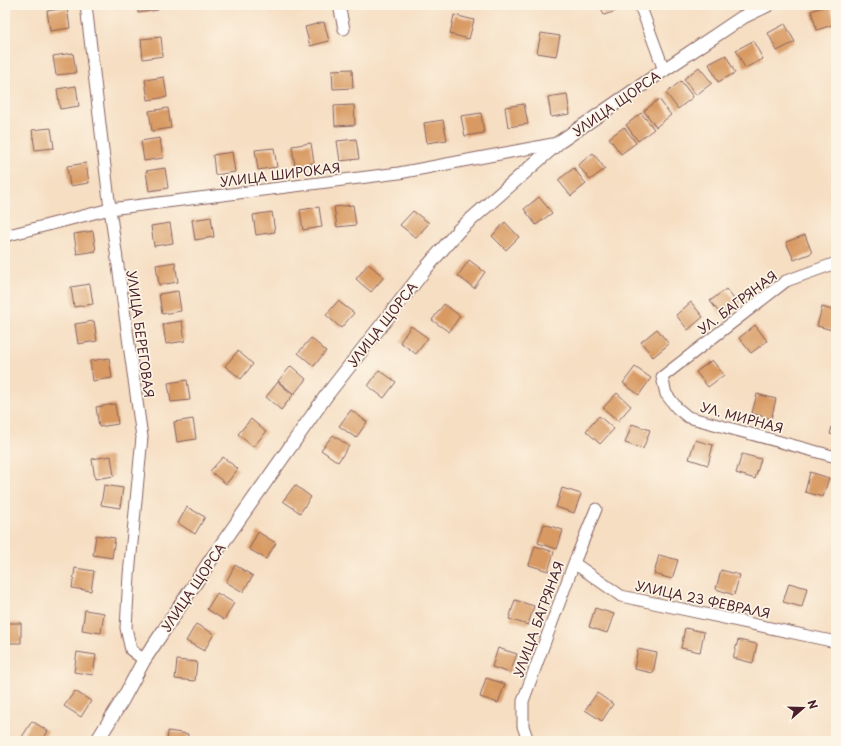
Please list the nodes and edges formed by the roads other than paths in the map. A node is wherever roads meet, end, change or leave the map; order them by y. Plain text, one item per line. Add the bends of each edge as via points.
1 (86, 5) edge
2 (339, 5) edge
3 (640, 5) edge
4 (768, 5) edge
5 (344, 29) dead end
6 (664, 70) junction
7 (558, 143) junction
8 (110, 209) junction
9 (5, 236) edge
10 (835, 264) edge
11 (662, 377) joint
12 (836, 457) edge
13 (596, 509) dead end
14 (574, 563) junction
15 (836, 642) edge
16 (144, 660) junction
17 (97, 741) edge
18 (528, 741) edge

1 - 8 street, УЛИЦА БЕРЕГОВАЯ
2 - 5 street
3 - 6 street
4 - 6 street, УЛИЦА ЩОРСА via 743,17
6 - 7 street, УЛИЦА ЩОРСА
7 - 8 street, УЛИЦА ШИРОКАЯ via 399,174
7 - 16 street, УЛИЦА ЩОРСА via 459,230 427,267 326,396
8 - 9 street, УЛИЦА ШИРОКАЯ
8 - 16 street, УЛИЦА БЕРЕГОВАЯ via 142,438 126,628 131,650
10 - 11 street, УЛ. БАГРЯНАЯ via 786,281
11 - 12 street, УЛ. МИРНАЯ via 666,394 688,417
13 - 14 street, УЛИЦА БАГРЯНАЯ
14 - 15 street, УЛИЦА 23 ФЕВРАЛЯ via 620,596
14 - 18 street, УЛИЦА БАГРЯНАЯ via 523,701 523,726
16 - 17 street, УЛИЦА ЩОРСА

